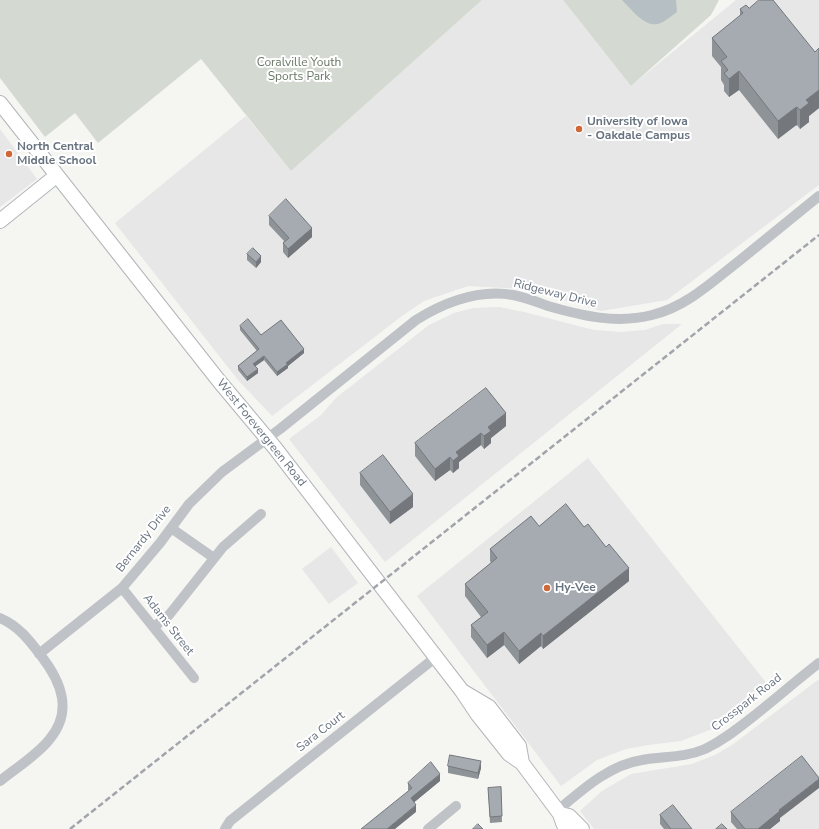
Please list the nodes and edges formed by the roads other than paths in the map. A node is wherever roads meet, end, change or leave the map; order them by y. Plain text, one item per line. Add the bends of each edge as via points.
1 (0, 103) edge
2 (56, 176) junction
3 (819, 196) edge
4 (0, 221) edge
5 (268, 439) junction
6 (261, 514) dead end
7 (171, 528) junction
8 (214, 558) junction
9 (122, 588) junction
10 (0, 618) edge
11 (154, 628) junction
12 (39, 654) junction
13 (436, 657) junction
14 (819, 663) edge
15 (194, 678) dead end
16 (0, 781) edge
17 (456, 806) dead end
18 (559, 813) junction
19 (225, 829) edge
20 (428, 829) edge
21 (566, 829) edge
22 (582, 829) edge

1 - 2 street, West Forevergreen Road
2 - 4 street
2 - 5 street, West Forevergreen Road
3 - 5 street, Ridgeway Drive via 695,296 666,311 637,318 605,319 569,312 514,295 500,294 467,297 432,310 416,320
5 - 7 street, Bernardy Drive via 222,472 188,504
5 - 13 street, West Forevergreen Road
6 - 8 street via 228,542
7 - 8 street
7 - 9 street, Bernardy Drive
8 - 11 street via 169,615
9 - 11 street, Adams Street
9 - 12 street, Bernardy Drive
10 - 12 street via 16,627
11 - 15 street, Adams Street
12 - 16 street via 60,686 60,720 44,746
13 - 18 street, West Forevergreen Road via 478,715 509,754 522,764
13 - 19 street, Sara Court via 230,821
14 - 18 street, Crosspark Road via 717,743 683,756 641,760 607,773
17 - 20 street
18 - 21 street, West Forevergreen Road
18 - 22 street, West Forevergreen Road via 569,816

